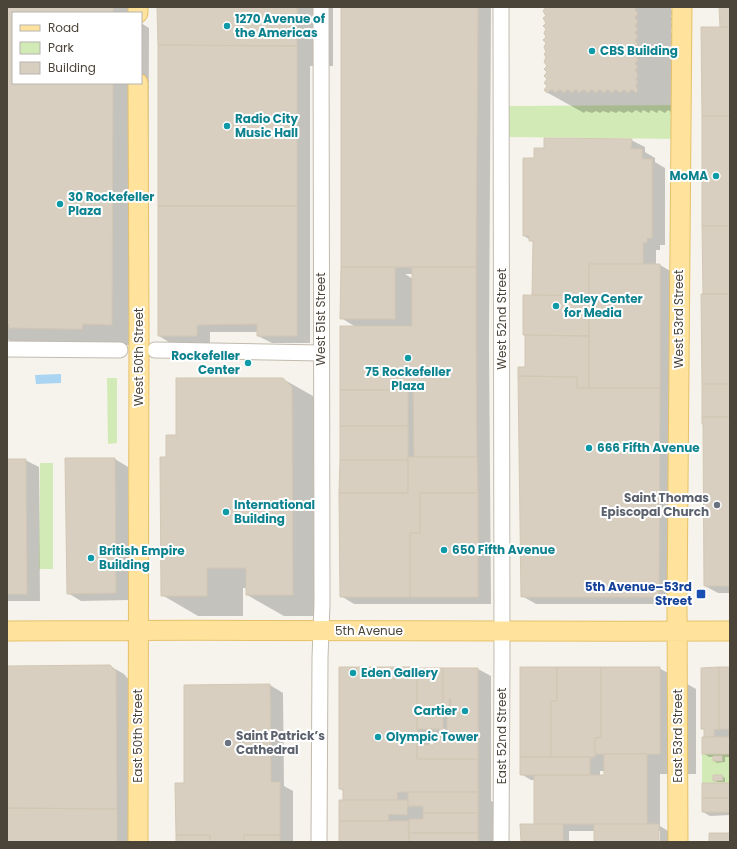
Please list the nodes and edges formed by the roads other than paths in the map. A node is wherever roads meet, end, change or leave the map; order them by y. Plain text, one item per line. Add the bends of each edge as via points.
1 (321, 7) edge
2 (501, 7) edge
3 (682, 7) edge
4 (138, 84) edge
5 (7, 349) edge
6 (120, 350) dead end
7 (155, 350) dead end
8 (321, 353) junction
9 (138, 630) junction
10 (7, 631) edge
11 (322, 631) junction
12 (502, 631) junction
13 (678, 631) junction
14 (730, 631) edge
15 (138, 842) edge
16 (320, 842) edge
17 (501, 842) edge
18 (678, 842) edge

1 - 8 street, West 51st Street
2 - 12 street, West 52nd Street
3 - 13 main road, West 53rd Street
4 - 9 main road, West 50th Street
5 - 6 street
7 - 8 street
8 - 11 street, West 51st Street
9 - 10 main road, 5th Avenue
9 - 11 main road, 5th Avenue
9 - 15 main road, East 50th Street
11 - 12 main road, 5th Avenue
11 - 16 street, West 51st Street
12 - 13 main road, 5th Avenue
12 - 17 street, East 52nd Street
13 - 14 main road, 5th Avenue
13 - 18 main road, East 53rd Street

